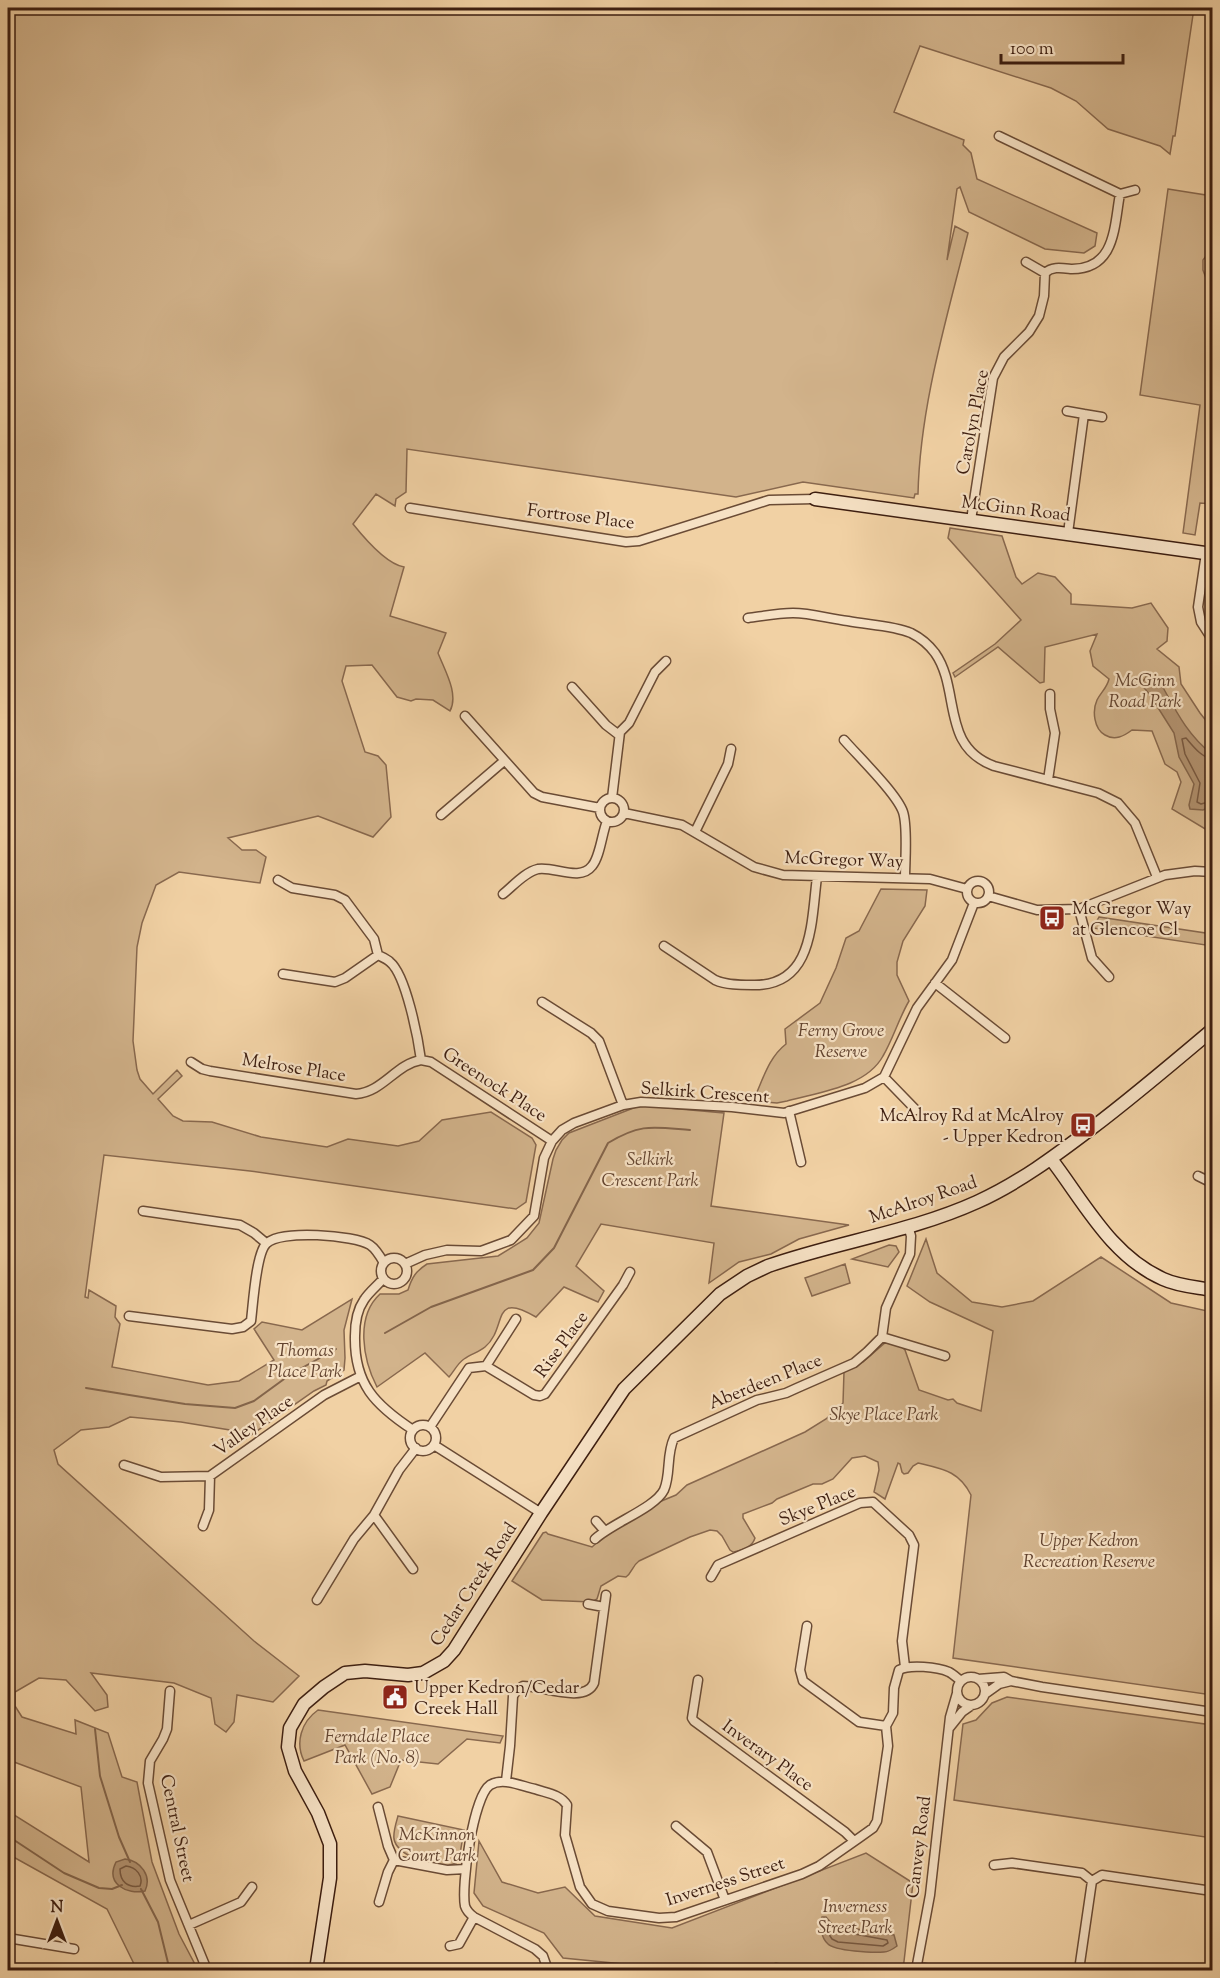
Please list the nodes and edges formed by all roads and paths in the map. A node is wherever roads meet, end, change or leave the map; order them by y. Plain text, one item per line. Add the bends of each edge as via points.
1 (999, 136) dead end
2 (1136, 190) dead end
3 (1120, 194) junction
4 (1026, 262) dead end
5 (1045, 273) junction
6 (1067, 411) dead end
7 (1084, 414) junction
8 (1102, 417) dead end
9 (815, 499) joint
10 (410, 508) dead end
11 (971, 520) junction
12 (1068, 533) junction
13 (1209, 553) edge
14 (748, 618) dead end
15 (1212, 639) edge
16 (666, 661) dead end
17 (572, 687) dead end
18 (1050, 694) dead end
19 (465, 716) dead end
20 (619, 735) junction
21 (844, 740) dead end
22 (731, 749) dead end
23 (504, 761) junction
24 (1048, 780) junction
25 (612, 798) junction
26 (600, 808) junction
27 (624, 813) junction
28 (441, 815) dead end
29 (607, 821) junction
30 (695, 832) junction
31 (1212, 873) edge
32 (817, 877) junction
33 (1157, 877) junction
34 (905, 878) junction
35 (278, 880) dead end
36 (967, 889) junction
37 (503, 894) dead end
38 (988, 896) junction
39 (974, 903) junction
40 (1079, 909) junction
41 (664, 946) dead end
42 (378, 955) junction
43 (283, 974) dead end
44 (1109, 977) dead end
45 (935, 983) junction
46 (542, 1002) dead end
47 (1212, 1030) edge
48 (1005, 1038) dead end
49 (421, 1060) junction
50 (191, 1062) dead end
51 (884, 1077) junction
52 (623, 1105) junction
53 (916, 1110) dead end
54 (789, 1111) junction
55 (552, 1141) junction
56 (1051, 1159) junction
57 (801, 1162) dead end
58 (1198, 1176) dead end
59 (1212, 1183) edge
60 (143, 1211) dead end
61 (908, 1226) junction
62 (266, 1243) junction
63 (842, 1244) joint
64 (384, 1263) junction
65 (405, 1264) junction
66 (630, 1272) dead end
67 (383, 1279) junction
68 (1212, 1290) edge
69 (129, 1316) dead end
70 (516, 1319) dead end
71 (882, 1337) junction
72 (945, 1356) dead end
73 (486, 1366) junction
74 (361, 1376) junction
75 (430, 1427) junction
76 (413, 1430) junction
77 (434, 1445) junction
78 (416, 1448) junction
79 (124, 1464) dead end
80 (210, 1476) junction
81 (541, 1513) junction
82 (374, 1515) junction
83 (596, 1521) dead end
84 (203, 1526) dead end
85 (604, 1530) junction
86 (595, 1539) dead end
87 (413, 1569) dead end
88 (711, 1577) dead end
89 (606, 1594) dead end
90 (317, 1600) dead end
91 (588, 1604) dead end
92 (604, 1606) junction
93 (807, 1626) dead end
94 (905, 1667) junction
95 (978, 1679) junction
96 (698, 1680) dead end
97 (961, 1682) junction
98 (1011, 1682) junction
99 (170, 1691) dead end
100 (957, 1693) junction
101 (985, 1694) junction
102 (972, 1705) junction
103 (1212, 1712) edge
104 (886, 1726) junction
105 (949, 1727) junction
106 (506, 1781) junction
107 (378, 1807) dead end
108 (676, 1826) dead end
109 (854, 1842) junction
110 (394, 1860) junction
111 (994, 1865) dead end
112 (466, 1869) junction
113 (1092, 1881) junction
114 (252, 1887) dead end
115 (1212, 1891) edge
116 (725, 1900) junction
117 (379, 1902) dead end
118 (474, 1917) junction
119 (189, 1925) junction
120 (8, 1938) edge
121 (457, 1946) dead end
122 (74, 1949) dead end
123 (917, 1969) edge
124 (207, 1971) edge
125 (316, 1971) edge
126 (548, 1971) edge
127 (938, 1971) edge
128 (1079, 1971) edge

1 - 3 street
2 - 3 street
3 - 5 street via 1110,246 1101,259 1089,267 1053,268
4 - 5 street
5 - 11 street, Carolyn Place via 1039,316 1004,357 993,378
6 - 7 street
7 - 8 street
7 - 12 street
9 - 10 street, Fortrose Place via 769,500 626,542
9 - 11 street, McGinn Road
11 - 12 street, McGinn Road
12 - 13 street, McGinn Road
13 - 15 street via 1198,607 1201,622
14 - 24 street via 797,613 900,630 917,637 929,646 940,663 958,731 972,752 987,763
16 - 20 street via 655,672
17 - 20 street
18 - 24 street via 1055,734
19 - 23 street
20 - 25 street
21 - 34 street via 903,812
22 - 30 street via 728,764
23 - 26 street via 539,796
23 - 28 street
24 - 33 street via 1098,793 1118,803 1135,823
25 - 26 street
25 - 27 street via 621,802
26 - 29 street
27 - 29 street via 619,820
27 - 30 street, McGregor Way via 675,822
29 - 37 street via 594,864 588,870 580,873 539,869
30 - 32 street, McGregor Way via 754,867 783,875
31 - 33 street via 1184,872
32 - 34 street, McGregor Way
32 - 41 street via 806,950 797,967 782,979 764,985 724,983
33 - 40 street
34 - 36 street, McGregor Way via 940,881
35 - 42 street, Greenock Place via 292,888 345,900 374,939
36 - 38 street via 973,882 982,882
36 - 39 street
38 - 39 street via 982,903
38 - 40 street via 1037,910
39 - 45 street via 952,960
40 - 44 street via 1092,958
42 - 43 street via 335,982
42 - 49 street, Greenock Place via 391,962 400,977
45 - 48 street
45 - 51 street via 917,1008
46 - 52 street via 599,1041
47 - 56 street, McAlroy Road
49 - 50 street, Melrose Place via 363,1094 210,1071
49 - 55 street, Greenock Place via 431,1062
51 - 53 street
51 - 54 street, Selkirk Crescent via 865,1088
52 - 54 street, Selkirk Crescent via 647,1101
52 - 55 street, Selkirk Crescent via 568,1126
54 - 57 street
55 - 65 street via 544,1158 534,1216 511,1240 481,1251 447,1250
56 - 61 street, McAlroy Road via 976,1202
56 - 68 street via 1104,1232 1135,1263 1164,1280
58 - 59 street
60 - 62 street via 240,1225
61 - 63 street, McAlroy Road
61 - 71 street via 910,1254 886,1308
62 - 64 street via 281,1236 305,1234 350,1239 368,1243
62 - 69 street via 259,1261 251,1321 243,1327 232,1329
63 - 81 street, Cedar Creek Road via 768,1266 720,1294 624,1389
64 - 65 street via 395,1258
64 - 67 street
65 - 67 street via 403,1280 391,1284
66 - 73 street, Rise Place via 545,1394 534,1395
67 - 74 street via 358,1313 354,1348
70 - 73 street
71 - 72 street
71 - 85 street, Aberdeen Place via 854,1363 786,1393 756,1400 674,1438 660,1497
73 - 75 street via 469,1368
74 - 76 street via 387,1413
74 - 80 street, Valley Place via 324,1395
75 - 76 street
75 - 77 street via 436,1435
76 - 78 street via 410,1440
77 - 78 street via 426,1450
77 - 81 street
78 - 82 street
79 - 80 street via 161,1477
80 - 84 street, Valley Place via 209,1510
81 - 125 street, Cedar Creek Road via 444,1661 423,1673 408,1675 345,1673 304,1704 290,1728 288,1747 295,1771 330,1844 330,1878
82 - 87 street
82 - 90 street via 354,1539
83 - 85 street
85 - 86 street, Aberdeen Place
88 - 94 street, Skye Place via 718,1565 860,1503 873,1502 909,1535 914,1545 902,1641
89 - 92 street
91 - 92 street
92 - 106 street via 591,1689 581,1694 523,1686 513,1696
93 - 104 street via 802,1681 859,1722
94 - 97 street via 945,1671
94 - 104 street, Inverness Street via 899,1670 893,1713
95 - 97 street via 968,1677
95 - 98 street via 999,1677
95 - 101 street
96 - 109 street, Inverary Place via 692,1718
97 - 100 street
98 - 101 street via 999,1684
98 - 103 street
99 - 119 street, Central Street via 167,1729 150,1761 148,1783 170,1880
100 - 102 street via 962,1702
100 - 105 street, Canvey Road
101 - 102 street
102 - 105 street
104 - 109 street, Inverness Street via 888,1746 878,1815 873,1828
105 - 123 street, Canvey Road via 930,1895
106 - 112 street via 491,1785 483,1793 469,1840
106 - 116 street, Inverness Street via 556,1795 566,1802 565,1835 580,1887 592,1904 668,1918
107 - 110 street
108 - 116 street via 707,1852
109 - 116 street, Inverness Street via 802,1874
110 - 112 street via 447,1870
110 - 117 street
111 - 113 street via 1012,1863 1082,1873
112 - 118 street via 465,1907
113 - 115 street via 1102,1875
113 - 128 street
114 - 119 street via 241,1902
118 - 121 street
118 - 126 street via 535,1949 543,1956
119 - 124 street, Central Street
120 - 122 street
123 - 127 street

